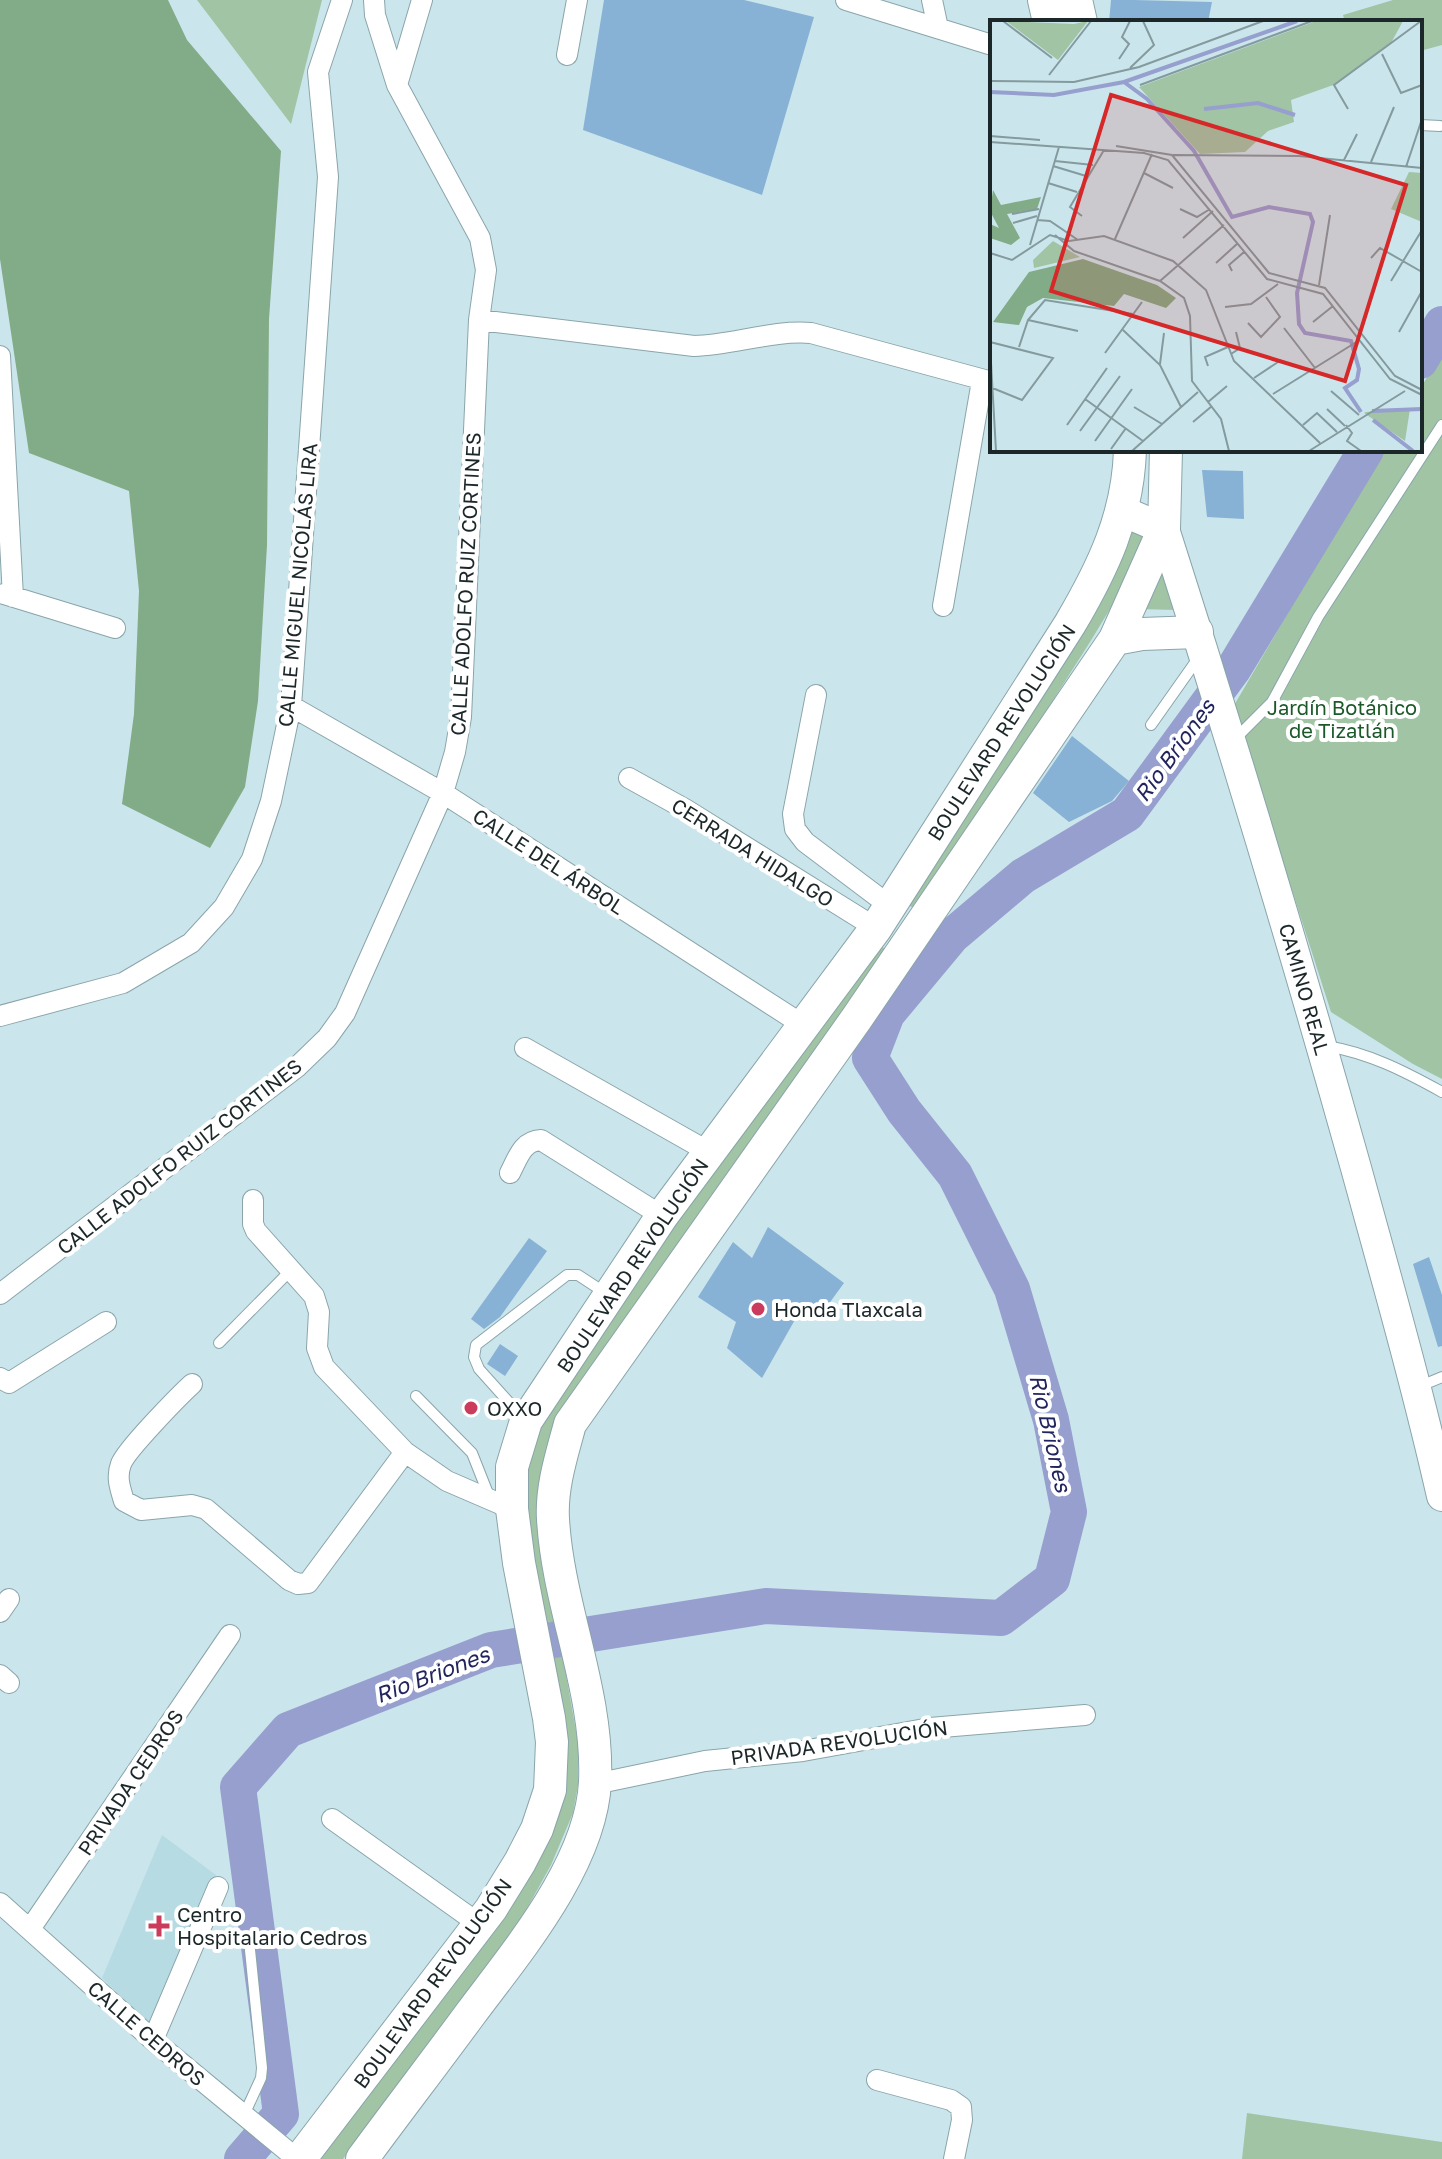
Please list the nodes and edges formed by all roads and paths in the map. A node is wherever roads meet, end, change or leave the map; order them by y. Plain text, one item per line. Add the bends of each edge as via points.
1 (342, 0) edge
2 (374, 0) edge
3 (422, 0) edge
4 (577, 0) edge
5 (846, 0) edge
6 (932, 0) edge
7 (1044, 0) edge
8 (1076, 0) edge
9 (1049, 20) edge
10 (1081, 20) edge
11 (938, 28) junction
12 (990, 44) edge
13 (567, 55) dead end
14 (397, 85) junction
15 (479, 320) junction
16 (0, 356) edge
17 (987, 382) edge
18 (1442, 425) edge
19 (1130, 452) edge
20 (1166, 452) edge
21 (1122, 511) junction
22 (1164, 529) junction
23 (7, 595) edge
24 (943, 606) dead end
25 (115, 628) dead end
26 (1115, 639) junction
27 (1203, 651) junction
28 (816, 695) dead end
29 (291, 706) junction
30 (1151, 725) dead end
31 (1231, 736) junction
32 (629, 778) dead end
33 (443, 793) junction
34 (883, 917) junction
35 (0, 1016) edge
36 (803, 1025) junction
37 (1322, 1046) junction
38 (525, 1048) dead end
39 (1442, 1092) edge
40 (709, 1152) junction
41 (510, 1173) dead end
42 (253, 1200) dead end
43 (662, 1216) junction
44 (291, 1270) junction
45 (0, 1294) edge
46 (609, 1295) junction
47 (106, 1322) dead end
48 (219, 1343) dead end
49 (0, 1378) edge
50 (1430, 1382) edge
51 (192, 1384) dead end
52 (416, 1396) dead end
53 (526, 1421) junction
54 (405, 1452) junction
55 (1442, 1496) edge
56 (502, 1506) junction
57 (230, 1635) dead end
58 (1085, 1715) dead end
59 (595, 1784) junction
60 (332, 1819) dead end
61 (218, 1887) dead end
62 (0, 1904) edge
63 (479, 1924) junction
64 (30, 1929) junction
65 (250, 1950) dead end
66 (153, 2040) junction
67 (877, 2080) dead end
68 (247, 2118) junction
69 (291, 2153) edge
70 (362, 2159) edge
71 (954, 2159) edge

1 - 29 street, CALLE MIGUEL NICOLÁS LIRA via 318,72 328,177
2 - 14 street, CALLE ADOLFO RUIZ CORTINES
3 - 14 street
4 - 13 street
5 - 11 street
6 - 11 street
7 - 9 main road
8 - 10 main road
11 - 12 street
14 - 15 street, CALLE ADOLFO RUIZ CORTINES via 480,238 486,270
15 - 17 street via 694,346 785,331 811,333
15 - 33 street, CALLE ADOLFO RUIZ CORTINES via 461,717
16 - 23 street
17 - 24 street
18 - 31 lane via 1318,617 1272,702 1253,724
19 - 21 main road, BOULEVARD REVOLUCIÓN
20 - 22 main road, BOULEVARD REVOLUCIÓN
21 - 22 main road
21 - 34 main road, BOULEVARD REVOLUCIÓN via 1098,576
22 - 26 main road, BOULEVARD REVOLUCIÓN
22 - 27 main road, CAMINO REAL
23 - 25 street
26 - 27 main road via 1142,634
26 - 59 main road, BOULEVARD REVOLUCIÓN via 857,1018 570,1424 553,1517 589,1711
27 - 30 lane
27 - 31 main road, CAMINO REAL
28 - 34 street, CERRADA HIDALGO via 793,814 795,829
29 - 33 street, CALLE DEL ÁRBOL
29 - 35 street, CALLE MIGUEL NICOLÁS LIRA via 271,801 252,859 224,907 191,943 123,983
31 - 37 main road, CAMINO REAL
32 - 34 street, CERRADA HIDALGO
33 - 36 street, CALLE DEL ÁRBOL
33 - 45 street, CALLE ADOLFO RUIZ CORTINES via 345,1013 327,1038 297,1067
34 - 36 main road, BOULEVARD REVOLUCIÓN
36 - 40 main road, BOULEVARD REVOLUCIÓN
37 - 39 lane via 1377,1059
37 - 50 main road, CAMINO REAL
38 - 40 street
40 - 43 main road, BOULEVARD REVOLUCIÓN
41 - 43 street via 525,1145 541,1140
42 - 44 street via 256,1231
43 - 46 main road, BOULEVARD REVOLUCIÓN
44 - 48 lane
44 - 54 street via 314,1296 319,1312 317,1348 324,1367
46 - 53 main road, BOULEVARD REVOLUCIÓN
46 - 53 lane via 578,1275 567,1275 476,1345 479,1369
47 - 49 street via 9,1383
50 - 55 main road, CAMINO REAL
51 - 54 street via 121,1462 118,1482 124,1501 141,1510 192,1505 206,1509 298,1584 308,1583
52 - 56 lane via 472,1453
53 - 56 main road, BOULEVARD REVOLUCIÓN
54 - 56 street via 447,1481
56 - 63 main road, BOULEVARD REVOLUCIÓN via 519,1563 549,1718 550,1790 520,1862
57 - 64 street, PRIVADA CEDROS
58 - 59 street, PRIVADA REVOLUCIÓN via 930,1728 803,1751 705,1761
59 - 70 main road, BOULEVARD REVOLUCIÓN via 584,1833 538,1924
60 - 63 street
61 - 66 street
62 - 64 street, CALLE CEDROS
63 - 69 main road, BOULEVARD REVOLUCIÓN
64 - 66 street, CALLE CEDROS
65 - 68 lane via 262,2068
66 - 68 street, CALLE CEDROS
67 - 71 street via 961,2107
68 - 69 street, CALLE CEDROS

